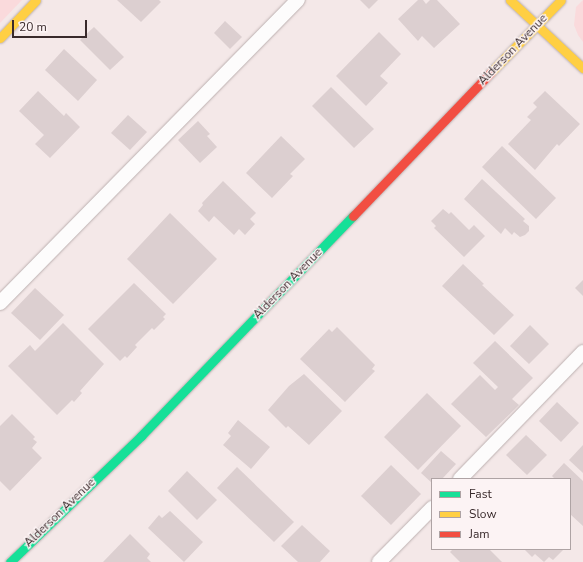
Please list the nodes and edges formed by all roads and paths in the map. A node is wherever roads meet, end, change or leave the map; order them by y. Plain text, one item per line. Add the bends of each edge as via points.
1 (36, 0) edge
2 (298, 0) edge
3 (510, 0) edge
4 (561, 0) edge
5 (537, 24) junction
6 (0, 38) edge
7 (583, 68) edge
8 (0, 303) edge
9 (583, 352) edge
10 (461, 478) edge
11 (431, 509) edge
12 (10, 562) edge
13 (379, 562) edge

1 - 6 street
2 - 8 lane
3 - 5 street
4 - 5 street, Alderson Avenue
5 - 7 street
5 - 12 street, Alderson Avenue via 141,436
9 - 10 lane
11 - 13 lane

